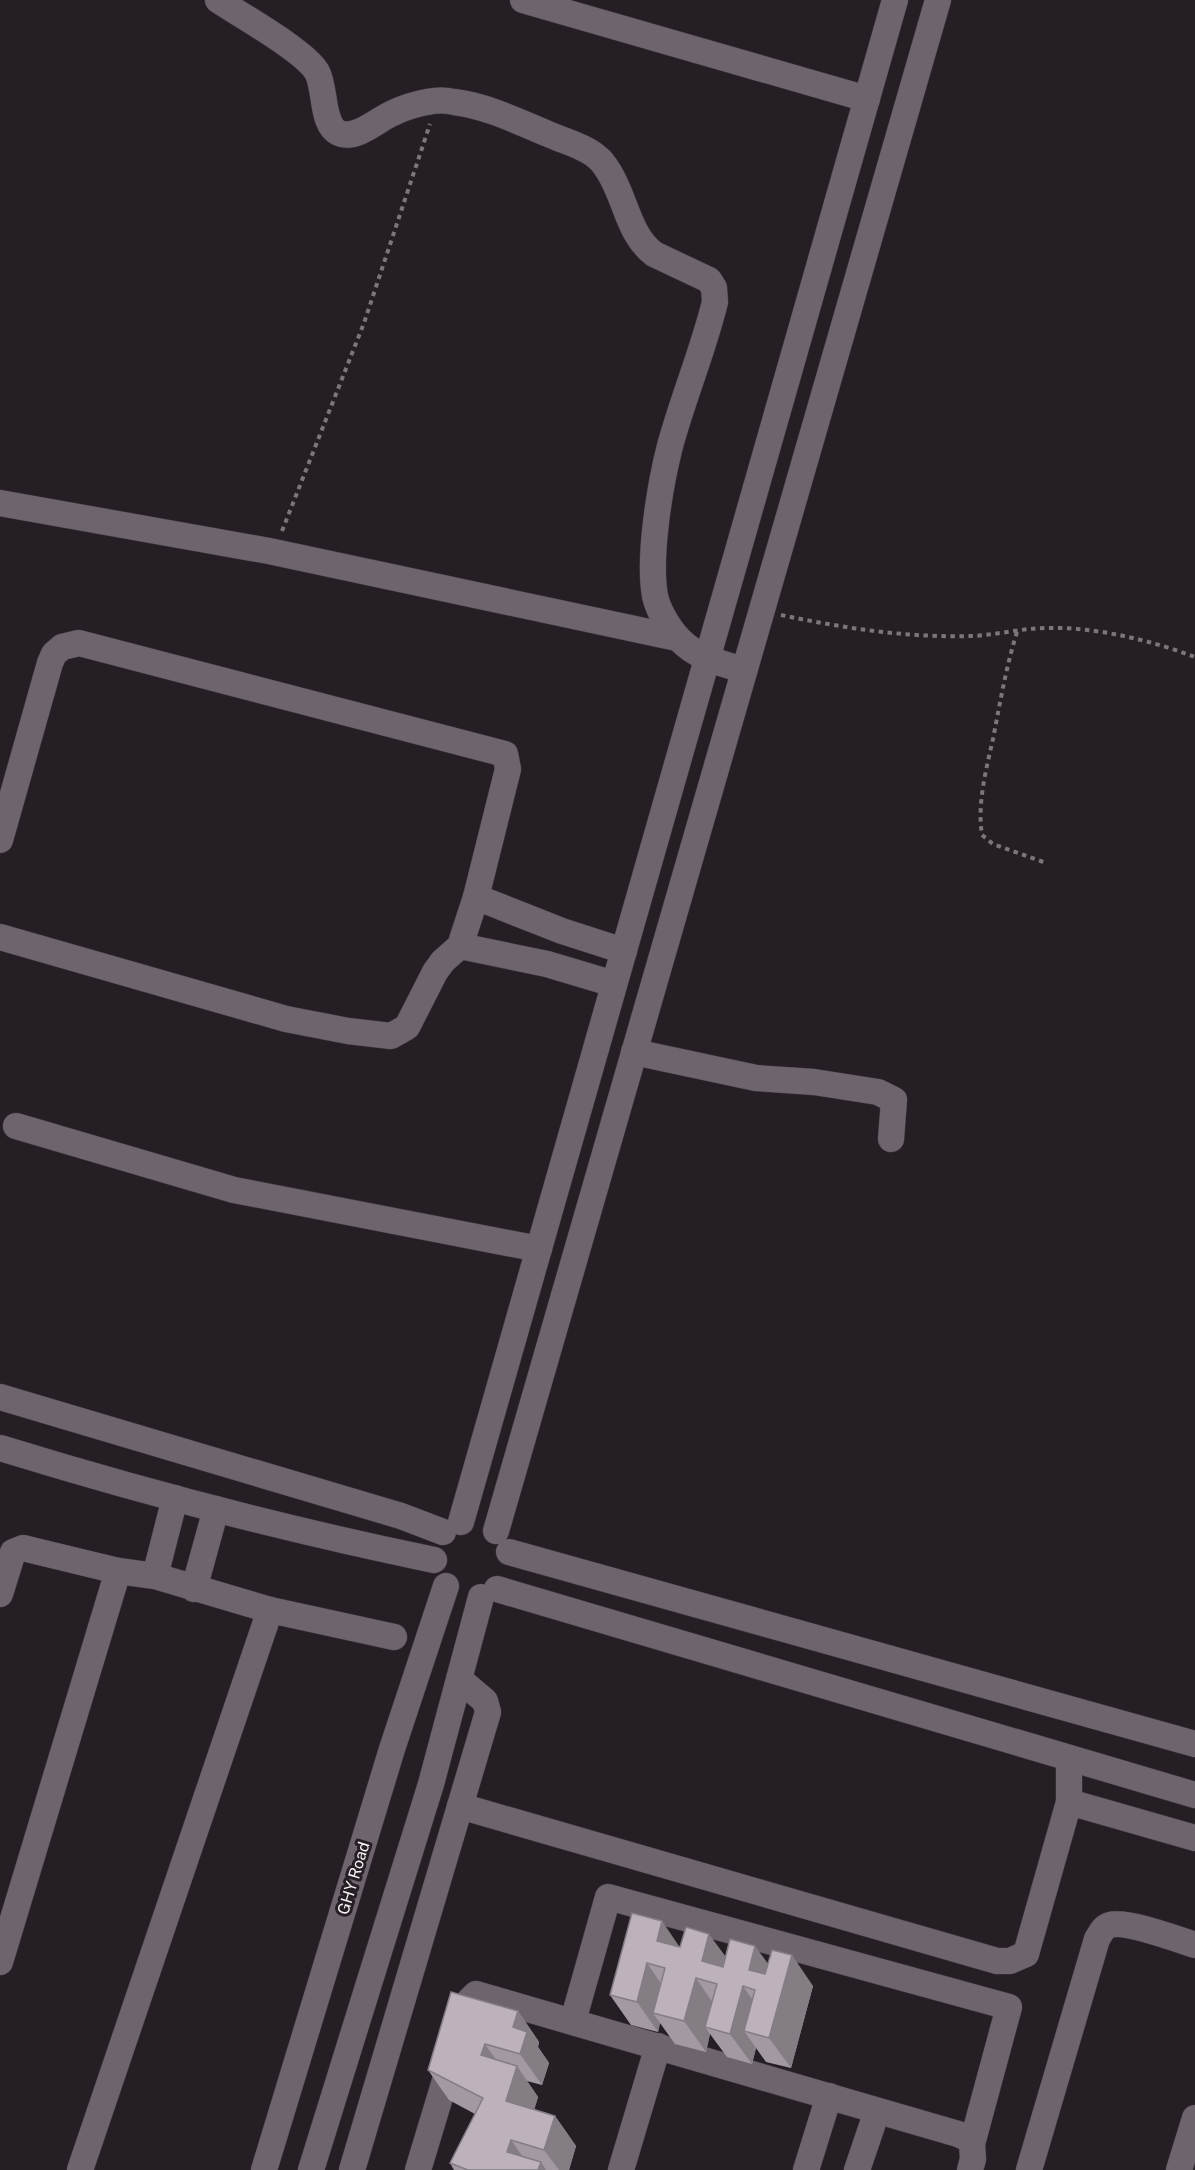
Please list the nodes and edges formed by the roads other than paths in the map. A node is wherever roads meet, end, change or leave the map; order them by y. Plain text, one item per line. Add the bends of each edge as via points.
1 (218, 0) edge
2 (523, 0) edge
3 (895, 0) edge
4 (938, 0) edge
5 (867, 99) junction
6 (0, 502) edge
7 (677, 638) junction
8 (707, 660) junction
9 (744, 670) junction
10 (0, 840) edge
11 (477, 897) junction
12 (0, 937) edge
13 (460, 946) junction
14 (624, 951) junction
15 (614, 984) junction
16 (634, 1052) junction
17 (16, 1126) dead end
18 (891, 1139) dead end
19 (539, 1249) junction
20 (0, 1397) edge
21 (0, 1448) edge
22 (175, 1498) junction
23 (216, 1509) junction
24 (452, 1527) junction
25 (502, 1541) junction
26 (434, 1560) junction
27 (118, 1571) junction
28 (154, 1576) junction
29 (446, 1586) junction
30 (195, 1589) junction
31 (489, 1593) junction
32 (0, 1594) edge
33 (270, 1610) junction
34 (394, 1637) dead end
35 (459, 1679) junction
36 (1195, 1743) edge
37 (1069, 1758) junction
38 (1195, 1795) edge
39 (1069, 1802) junction
40 (460, 1806) junction
41 (1195, 1838) edge
42 (1195, 1945) edge
43 (0, 1962) edge
44 (573, 2021) junction
45 (658, 2046) junction
46 (829, 2096) junction
47 (877, 2110) junction
48 (1195, 2118) edge
49 (972, 2144) junction
50 (80, 2170) edge
51 (264, 2170) edge
52 (312, 2170) edge
53 (352, 2170) edge
54 (418, 2170) edge
55 (621, 2170) edge
56 (807, 2170) edge
57 (857, 2170) edge
58 (970, 2170) edge
59 (1029, 2170) edge
60 (1179, 2170) edge

1 - 7 street via 309,62 320,81 328,121 338,133 354,134 392,113 438,100 502,115 597,157 609,172 634,231 647,249 709,280 716,295 713,311 669,452 656,530 655,595
2 - 5 street
3 - 5 street
4 - 9 street
5 - 8 street
6 - 7 street via 269,551
7 - 8 street
8 - 9 street
8 - 14 street
9 - 16 street
10 - 11 street via 50,663 62,647 79,643 505,754 508,769
11 - 13 street
11 - 14 street
12 - 13 street via 286,1019 381,1036 399,1033 407,1027 435,972
13 - 15 street via 547,964
14 - 15 street
15 - 19 street
16 - 18 street via 756,1078 882,1093 894,1100
16 - 25 street
17 - 19 street via 234,1190
19 - 24 street
20 - 24 street via 401,1516
21 - 22 street
22 - 23 street
22 - 28 street
23 - 26 street
23 - 30 street
24 - 25 street via 473,1522 485,1524
24 - 26 street via 436,1548
25 - 31 street via 509,1565
25 - 36 street
26 - 29 street via 436,1572
27 - 28 street
27 - 32 street via 19,1548 13,1552
27 - 43 street
28 - 30 street
29 - 31 street via 463,1595
29 - 51 street, GHY Road via 392,1749
30 - 33 street
31 - 35 street
31 - 37 street
33 - 34 street
33 - 50 street
35 - 40 street via 485,1701 488,1712
35 - 52 street via 431,1784
37 - 38 street
37 - 39 street
39 - 40 street via 1026,1954 1010,1961 997,1961
39 - 41 street
40 - 53 street
42 - 59 street via 1129,1925 1113,1924 1102,1930
44 - 45 street
44 - 49 street via 608,1897 1009,2007
44 - 54 street via 480,1994 471,1997
45 - 46 street
45 - 55 street
46 - 47 street
46 - 56 street
47 - 49 street via 958,2134
47 - 57 street
48 - 60 street
49 - 58 street

